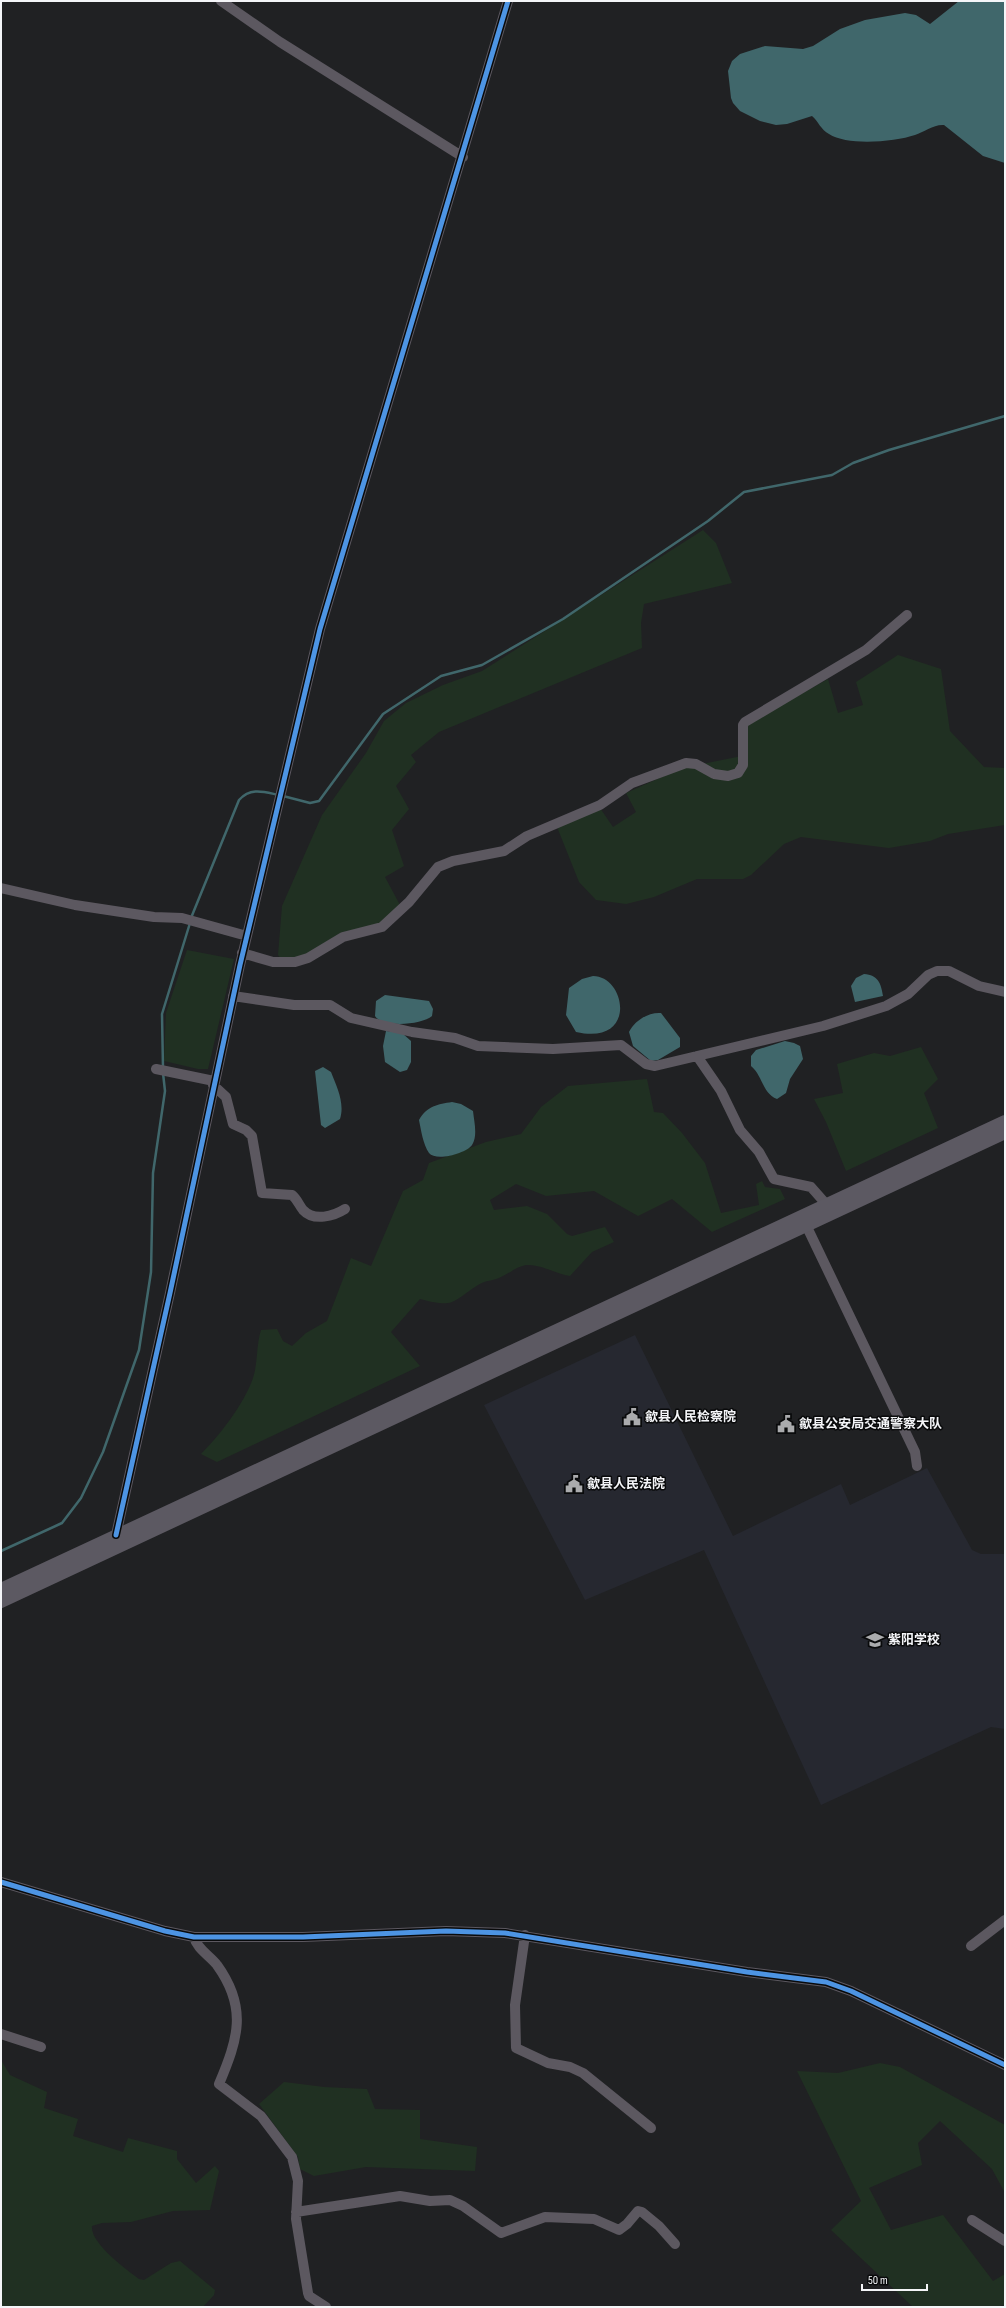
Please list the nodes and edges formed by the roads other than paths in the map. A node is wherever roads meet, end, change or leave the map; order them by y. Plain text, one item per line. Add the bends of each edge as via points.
1 (221, 1) edge
2 (508, 1) edge
3 (463, 157) junction
4 (908, 615) dead end
5 (1, 888) edge
6 (247, 936) junction
7 (242, 954) junction
8 (1005, 992) edge
9 (233, 996) junction
10 (698, 1056) junction
11 (156, 1069) dead end
12 (214, 1083) junction
13 (1005, 1121) edge
14 (1005, 1133) edge
15 (826, 1204) junction
16 (345, 1209) dead end
17 (806, 1225) junction
18 (917, 1466) dead end
19 (116, 1535) junction
20 (1, 1589) edge
21 (1, 1602) edge
22 (1, 1882) edge
23 (1005, 1920) edge
24 (525, 1936) junction
25 (194, 1937) junction
26 (971, 1946) dead end
27 (1, 2034) edge
28 (41, 2047) dead end
29 (1005, 2065) edge
30 (651, 2128) dead end
31 (296, 2212) junction
32 (972, 2220) dead end
33 (1005, 2241) edge
34 (675, 2244) dead end
35 (326, 2307) edge

1 - 3 street via 280,42
2 - 3 street
3 - 6 street via 320,629
4 - 7 street via 866,650 745,722 742,725 743,765 738,773 728,776 714,774 699,765 686,763 632,783 600,805 527,836 504,851 453,861 438,868 409,902 382,927 344,937 308,958 295,962 273,962
5 - 6 street via 76,905 154,917 182,918
6 - 7 street
7 - 9 street
8 - 10 street via 979,986 949,971 937,971 928,975 908,994 886,1006 823,1026
9 - 10 street via 294,1005 330,1005 351,1018 412,1032 455,1038 478,1046 553,1049 621,1045 646,1064 655,1066
9 - 12 street
10 - 15 street via 721,1091 740,1130 759,1152 774,1179 811,1187
11 - 12 street
12 - 16 street via 226,1097 233,1124 252,1136 262,1193 292,1195 304,1211 314,1216 330,1216
12 - 19 street
13 - 15 main road
14 - 17 main road
15 - 19 main road
17 - 18 street via 915,1452
17 - 21 main road
19 - 20 main road
22 - 25 street via 165,1931
23 - 26 street
24 - 25 street via 452,1931 303,1937
24 - 29 street via 747,1972 826,1982 851,1991
24 - 30 street via 515,2005 516,2048 548,2063 570,2067 583,2073
25 - 31 street via 196,1945 222,1973 233,1993 237,2009 237,2032 219,2084 261,2116 292,2157 298,2181
27 - 28 street
31 - 34 street via 400,2196 430,2201 450,2200 463,2206 500,2233 545,2217 594,2219 619,2230 638,2211 659,2226
31 - 35 street via 309,2296
32 - 33 street

